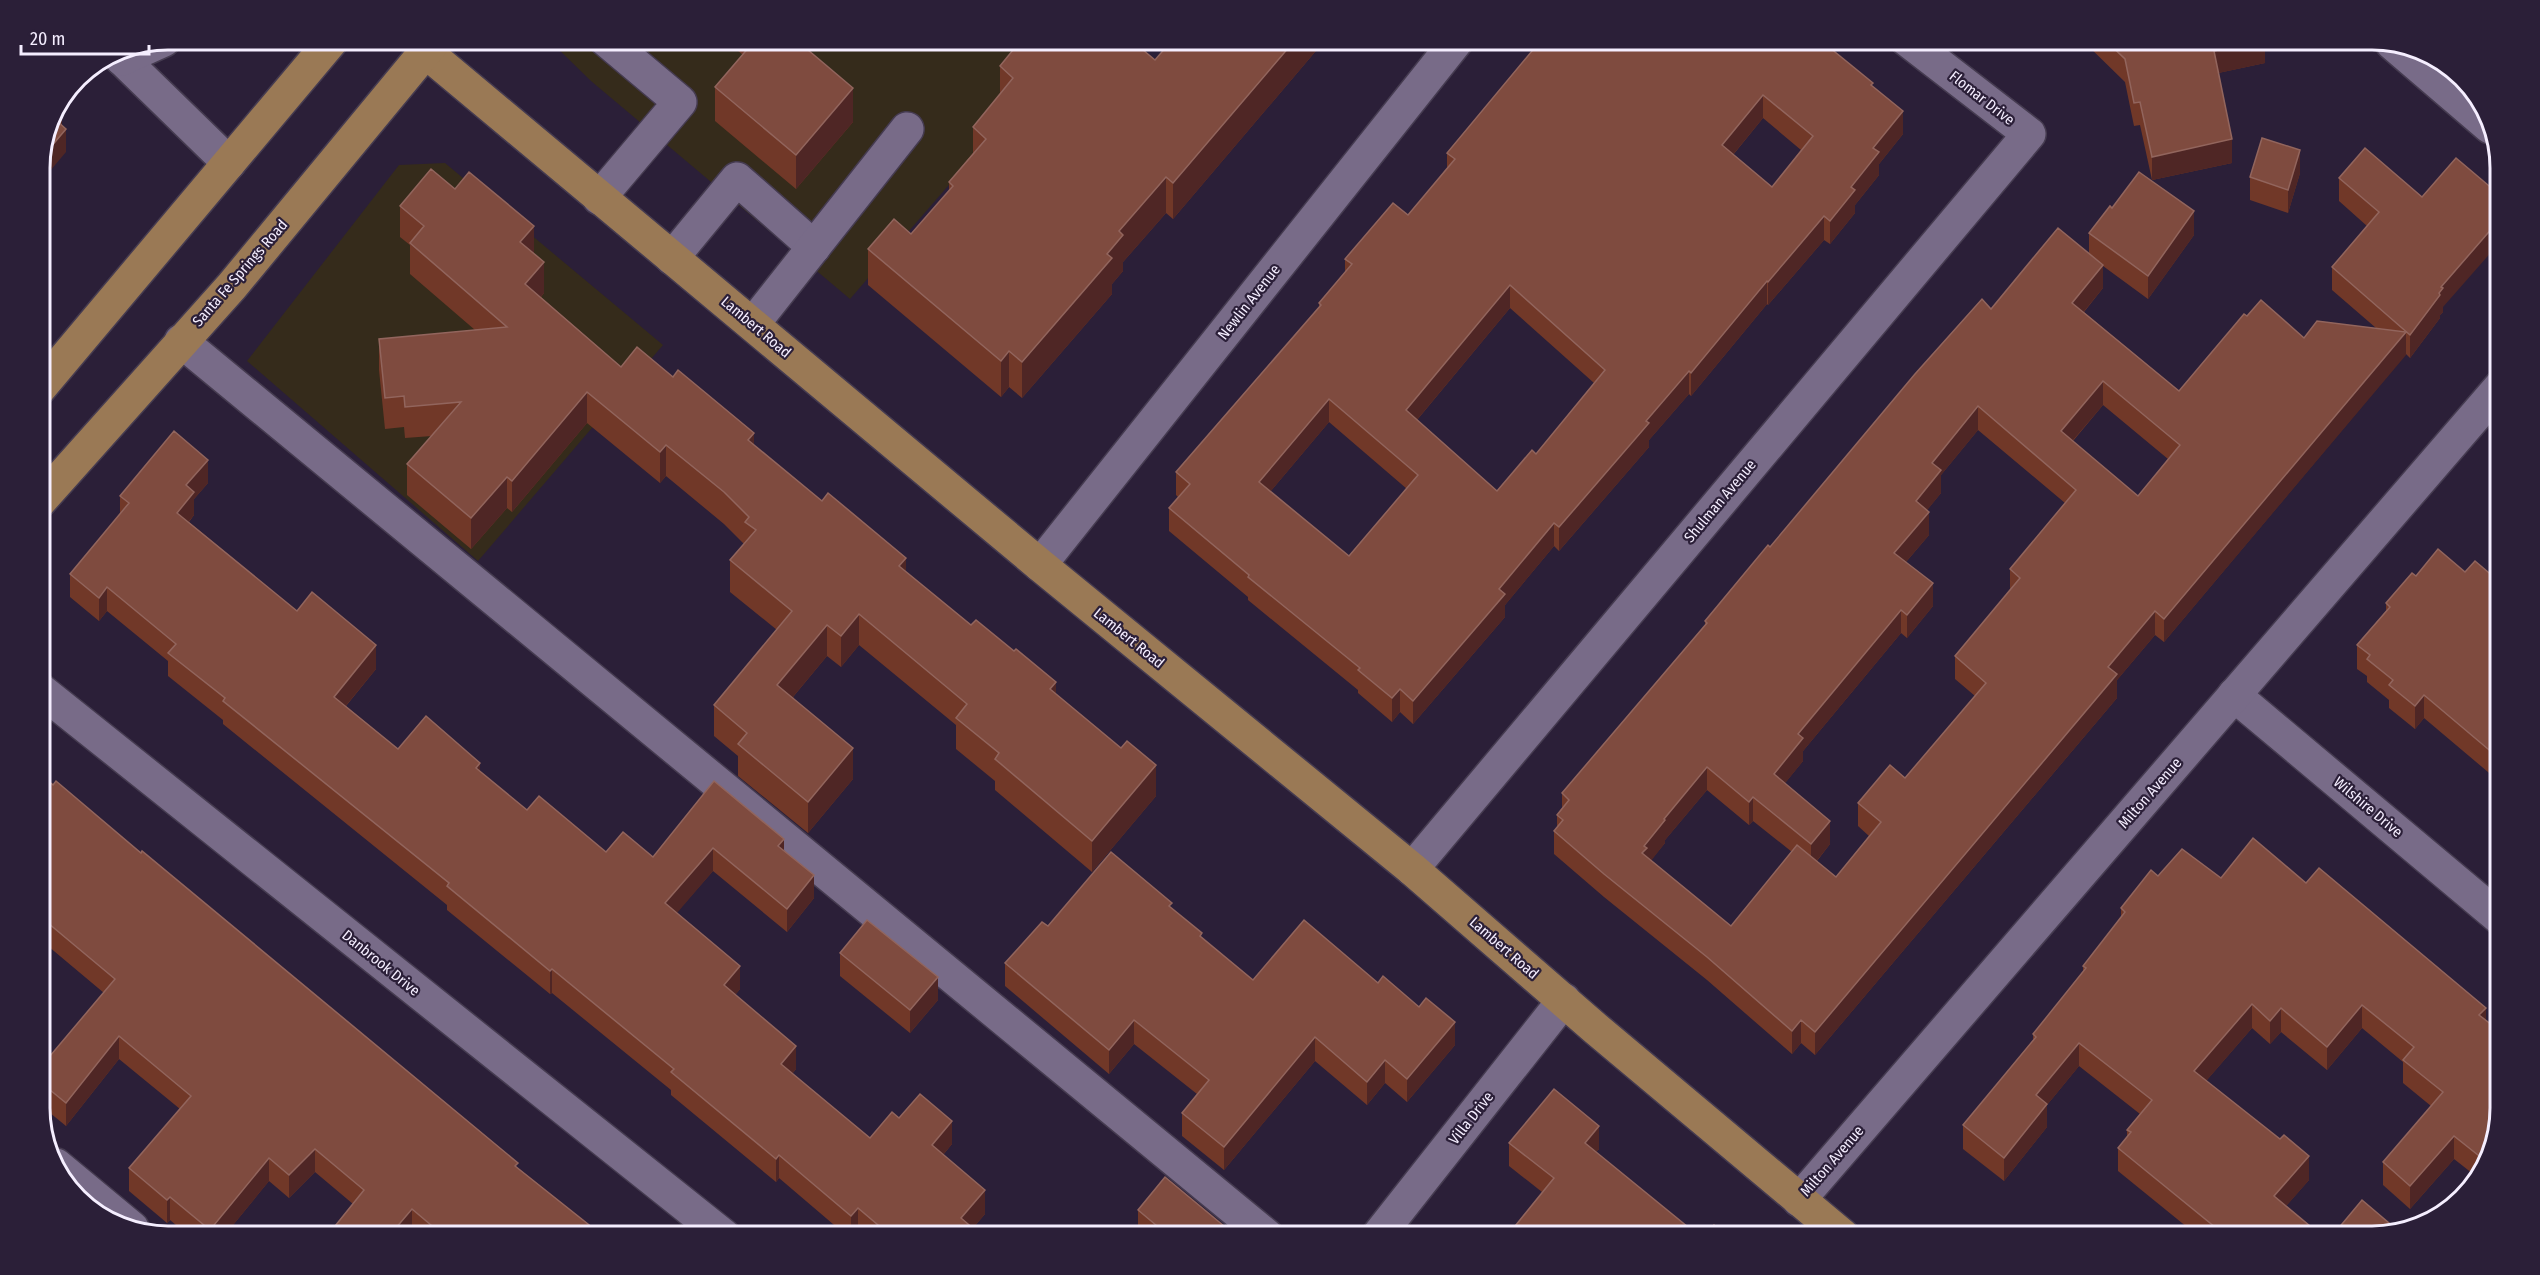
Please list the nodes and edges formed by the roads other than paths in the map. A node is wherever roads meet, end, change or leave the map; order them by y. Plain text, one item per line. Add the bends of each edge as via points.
1 (324, 50) edge
2 (421, 50) edge
3 (435, 50) edge
4 (618, 50) edge
5 (1449, 50) edge
6 (1920, 50) edge
7 (2404, 54) edge
8 (122, 59) edge
9 (2479, 118) edge
10 (908, 129) dead end
11 (2029, 134) joint
12 (229, 163) junction
13 (599, 198) junction
14 (814, 247) junction
15 (672, 258) junction
16 (753, 324) junction
17 (181, 341) junction
18 (50, 376) edge
19 (2490, 399) edge
20 (50, 490) edge
21 (1040, 565) junction
22 (2234, 695) junction
23 (50, 698) edge
24 (1412, 869) junction
25 (2490, 910) edge
26 (1564, 1000) junction
27 (76, 1182) edge
28 (1798, 1200) junction
29 (112, 1211) edge
30 (711, 1226) edge
31 (1255, 1226) edge
32 (1386, 1226) edge
33 (1830, 1226) edge

1 - 12 main road
2 - 17 main road, Santa Fe Springs Road via 232,286
3 - 13 main road, Lambert Road
4 - 13 street via 680,102
5 - 21 street, Newlin Avenue
6 - 11 street, Flomar Drive
7 - 9 street
8 - 12 street
10 - 14 street
11 - 24 street, Shulman Avenue
12 - 18 main road
13 - 15 main road, Lambert Road
14 - 15 street via 737,179
14 - 16 street
15 - 16 main road, Lambert Road
16 - 21 main road, Lambert Road
17 - 20 main road, Santa Fe Springs Road
17 - 31 street
19 - 22 street, Milton Avenue
21 - 24 main road, Lambert Road
22 - 25 street, Wilshire Drive
22 - 28 street, Milton Avenue
23 - 30 street, Danbrook Drive
24 - 26 main road, Lambert Road
26 - 28 main road, Lambert Road
26 - 32 street, Villa Drive
27 - 29 street
28 - 33 main road, Lambert Road

